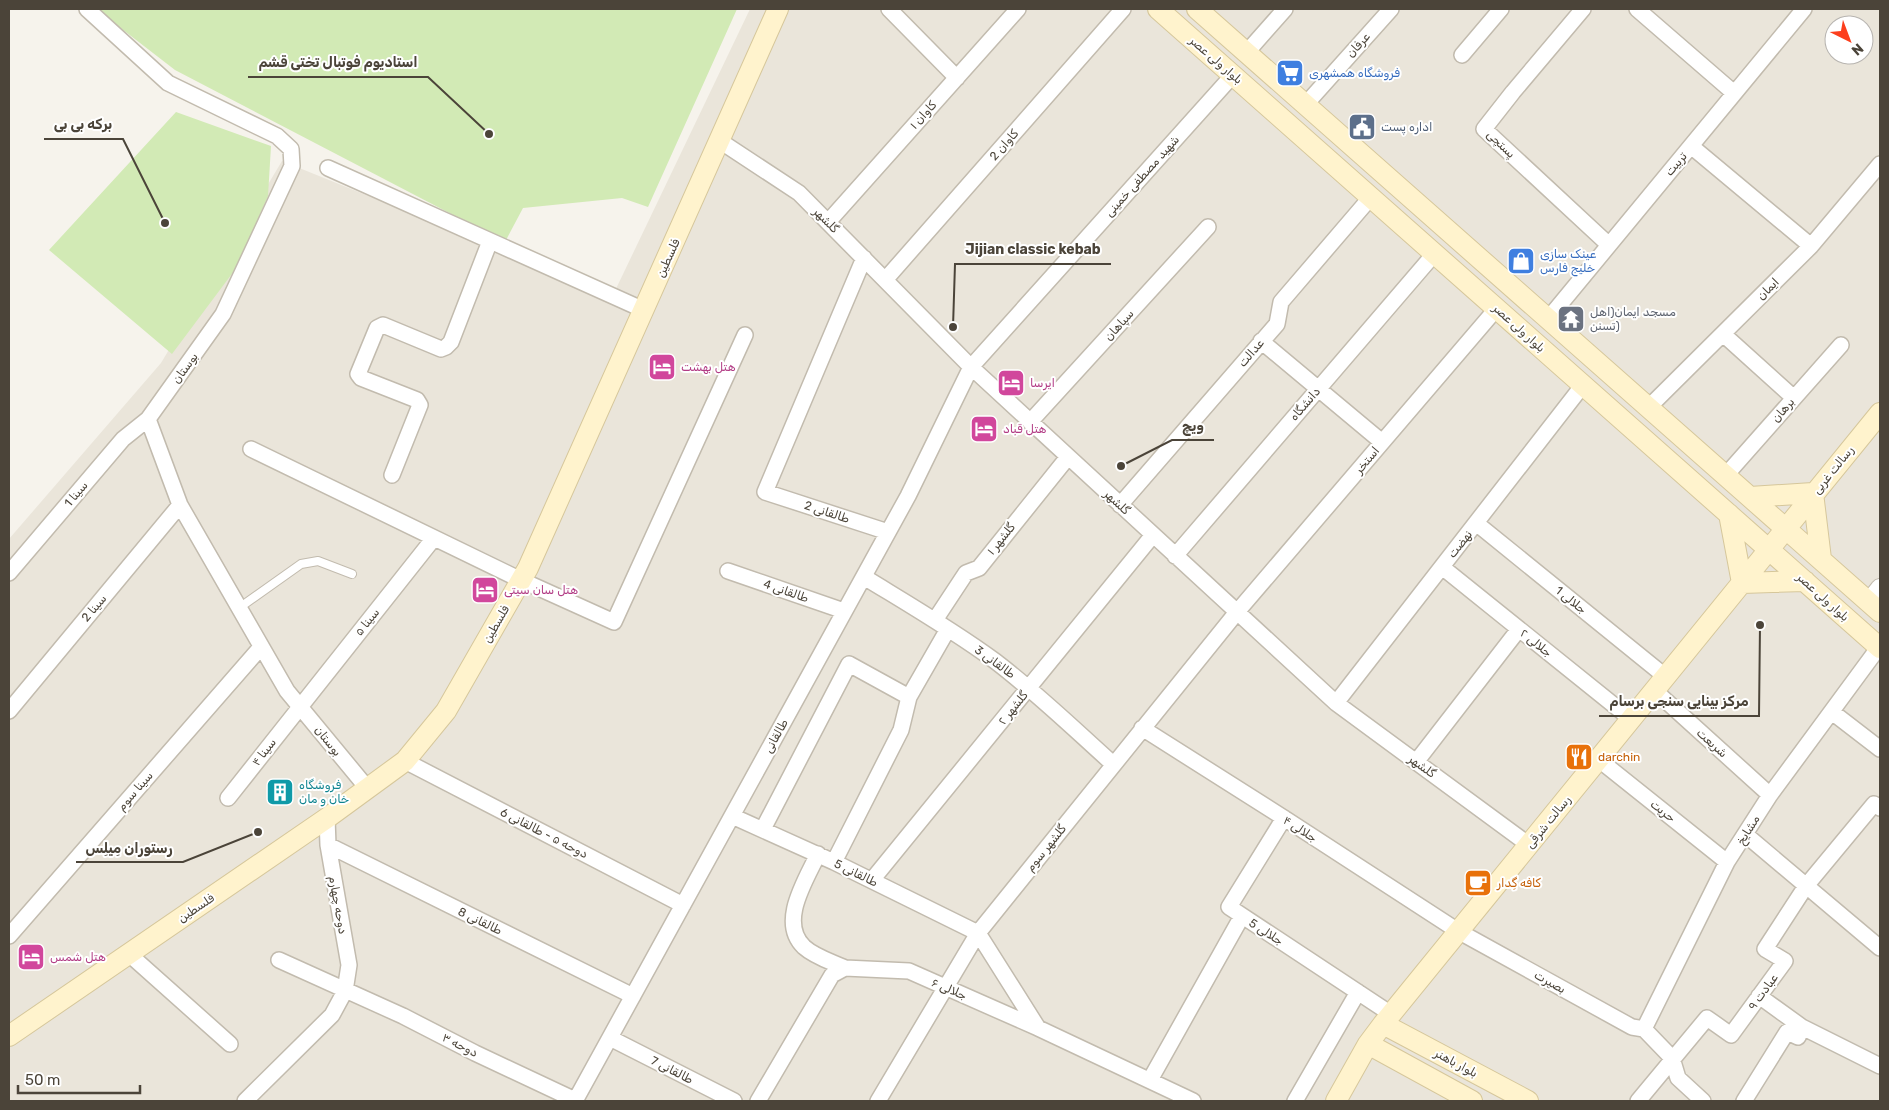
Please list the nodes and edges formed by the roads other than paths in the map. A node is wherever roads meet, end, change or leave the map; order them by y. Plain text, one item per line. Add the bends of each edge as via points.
1 (87, 9) edge
2 (778, 9) edge
3 (889, 9) edge
4 (1018, 9) edge
5 (1123, 9) edge
6 (1158, 9) edge
7 (1197, 9) edge
8 (1286, 9) edge
9 (1391, 9) edge
10 (1501, 9) edge
11 (1583, 9) edge
12 (1637, 9) edge
13 (1804, 9) edge
14 (1247, 52) junction
15 (1462, 55) dead end
16 (1233, 74) junction
17 (957, 78) junction
18 (1734, 93) junction
19 (1306, 104) junction
20 (720, 141) junction
21 (1691, 146) junction
22 (1880, 164) edge
23 (328, 168) dead end
24 (1370, 196) junction
25 (828, 222) junction
26 (1208, 227) dead end
27 (490, 241) junction
28 (1609, 245) junction
29 (1811, 246) junction
30 (1435, 253) junction
31 (864, 258) junction
32 (885, 280) junction
33 (1497, 308) junction
34 (644, 310) junction
35 (1548, 318) junction
36 (745, 334) dead end
37 (1723, 334) junction
38 (1261, 341) junction
39 (1841, 345) dead end
40 (972, 367) junction
41 (1583, 385) junction
42 (1318, 389) junction
43 (1794, 398) junction
44 (1648, 407) junction
45 (1880, 413) edge
46 (148, 419) junction
47 (1030, 422) junction
48 (1382, 442) junction
49 (251, 449) dead end
50 (1068, 457) junction
51 (392, 475) dead end
52 (1726, 476) junction
53 (1814, 493) junction
54 (1750, 497) junction
55 (180, 505) junction
56 (1120, 505) junction
57 (1729, 514) junction
58 (1476, 523) junction
59 (1786, 529) junction
60 (888, 532) junction
61 (1153, 535) junction
62 (434, 538) junction
63 (1769, 550) junction
64 (1176, 556) junction
65 (1821, 559) junction
66 (1442, 567) junction
67 (728, 571) dead end
68 (9, 573) edge
69 (352, 574) dead end
70 (864, 577) junction
71 (521, 580) junction
72 (1805, 581) junction
73 (1742, 583) junction
74 (1876, 601) edge
75 (239, 608) junction
76 (844, 611) junction
77 (1237, 612) junction
78 (941, 624) junction
79 (1519, 629) junction
80 (261, 647) junction
81 (1880, 647) edge
82 (1660, 684) junction
83 (1029, 688) junction
84 (909, 697) junction
85 (1336, 703) junction
86 (300, 706) junction
87 (9, 711) edge
88 (1832, 712) junction
89 (1631, 719) junction
90 (1142, 728) junction
91 (1880, 749) edge
92 (1598, 759) junction
93 (405, 762) junction
94 (1416, 762) junction
95 (1113, 764) junction
96 (368, 789) junction
97 (1770, 795) junction
98 (228, 798) dead end
99 (1880, 808) edge
100 (732, 816) junction
101 (327, 818) junction
102 (1284, 818) junction
103 (763, 829) junction
104 (1746, 835) junction
105 (328, 845) junction
106 (1529, 845) junction
107 (818, 854) junction
108 (834, 862) junction
109 (1727, 862) junction
110 (872, 880) junction
111 (1806, 886) junction
112 (683, 905) junction
113 (1242, 916) junction
114 (1458, 931) junction
115 (978, 933) junction
116 (9, 936) edge
117 (1880, 948) edge
118 (129, 954) junction
119 (279, 960) dead end
120 (846, 968) junction
121 (946, 987) junction
122 (345, 991) junction
123 (1358, 992) junction
124 (632, 996) junction
125 (1759, 996) junction
126 (1387, 1019) junction
127 (1802, 1027) junction
128 (1038, 1028) junction
129 (1644, 1029) junction
130 (9, 1036) edge
131 (610, 1038) junction
132 (230, 1044) dead end
133 (1368, 1044) junction
134 (1672, 1058) junction
135 (1880, 1066) edge
136 (1150, 1080) junction
137 (245, 1101) edge
138 (575, 1101) edge
139 (734, 1101) edge
140 (758, 1101) edge
141 (878, 1101) edge
142 (1193, 1101) edge
143 (1295, 1101) edge
144 (1336, 1101) edge
145 (1472, 1101) edge
146 (1528, 1101) edge
147 (1638, 1101) edge
148 (1703, 1101) edge
149 (1744, 1101) edge

1 - 46 street, بوستان via 168,83 277,136 291,148 292,166 223,314
2 - 20 main road, فلسطین
3 - 17 street
4 - 17 street, کاوان ۱
5 - 32 street, کاوان 2
6 - 16 main road, بلوار ولی عصر
7 - 14 main road, بلوار ولی عصر
8 - 14 street
9 - 19 street, عرفان
10 - 15 street
11 - 28 street, پستچی via 1484,129
12 - 18 street
13 - 18 street, تربیت
14 - 19 main road, بلوار ولی عصر
16 - 24 main road, بلوار ولی عصر
16 - 40 street, شهید مصطفی خمینی
17 - 25 street, کاوان ۱
18 - 21 street, تربیت
19 - 35 main road, بلوار ولی عصر
20 - 25 street, گلشهر via 799,193
20 - 34 main road, فلسطین
21 - 28 street, تربیت
21 - 29 street
22 - 29 street, ایمان
23 - 27 street
24 - 30 main road, بلوار ولی عصر
24 - 38 street, عدالت via 1280,302 1277,324
25 - 31 street, گلشهر
26 - 47 street, سپاهان
27 - 34 street
27 - 51 street via 451,342 446,347 440,349 383,325 377,328 361,365 359,377 417,400 420,405
28 - 35 street, تربیت
29 - 37 street, ایمان
30 - 33 main road, بلوار ولی عصر
30 - 42 street, دانشگاه
31 - 32 street, گلشهر
31 - 60 street, طالقانی 2 via 765,492
32 - 40 street, گلشهر
33 - 41 main road, بلوار ولی عصر
33 - 48 street, استخر
34 - 71 main road, فلسطین
35 - 44 main road, بلوار ولی عصر
36 - 71 street via 614,622
37 - 43 street
37 - 44 street, ایمان
38 - 42 street
38 - 56 street, عدالت
39 - 43 street, برهان
40 - 47 street, گلشهر
40 - 60 street, طالقانی
41 - 57 main road, بلوار ولی عصر
41 - 58 street, نهضت
42 - 48 street
42 - 64 street, دانشگاه
43 - 52 street, برهان
44 - 52 main road, بلوار ولی عصر
45 - 53 main road, رسالت غربی
46 - 55 street, بوستان
46 - 68 street, سینا 1 via 123,438
47 - 50 street, گلشهر
48 - 77 street, استخر
49 - 62 street
50 - 56 street, گلشهر
50 - 78 street, گلشهر ۱ via 979,568 966,573
52 - 54 main road, بلوار ولی عصر
53 - 54 main road
53 - 59 main road, رسالت غربی
53 - 65 main road
54 - 59 main road, بلوار ولی عصر
55 - 75 street, بوستان
55 - 87 street, سینا 2
56 - 61 street, گلشهر
57 - 63 main road, بلوار ولی عصر
57 - 73 main road
58 - 66 street, نهضت
58 - 82 street, جلالی 1
59 - 63 main road, رسالت غربی
59 - 65 main road, بلوار ولی عصر
60 - 70 street, طالقانی
61 - 64 street, گلشهر
61 - 83 street, گلشهر ۲
62 - 71 street
62 - 86 street, سینا ۵
63 - 72 main road, بلوار ولی عصر
63 - 73 main road, رسالت شرقی
64 - 77 street, گلشهر
65 - 74 main road, بلوار ولی عصر
66 - 79 street, جلالی ۲
66 - 85 street, نهضت
67 - 76 street, طالقانی 4
69 - 75 lane via 318,561 306,562
70 - 76 street, طالقانی
70 - 78 street, طالقانی 3
71 - 93 main road, فلسطین via 446,711
72 - 73 main road
72 - 81 main road, بلوار ولی عصر
73 - 82 main road, رسالت شرقی
75 - 80 street, بوستان
76 - 100 street, طالقانی
77 - 85 street, گلشهر
77 - 90 street, گلشهر سوم
78 - 83 street, طالقانی 3
78 - 84 street, گلشهر ۱
79 - 89 street, جلالی ۲
79 - 94 street
80 - 86 street, بوستان via 287,691
80 - 116 street, سینا سوم
81 - 88 street, مشایخ
82 - 89 main road, رسالت شرقی
82 - 97 street, شریعت
83 - 95 street, طالقانی 3
83 - 110 street, گلشهر ۲
84 - 103 street via 849,664
84 - 108 street, گلشهر ۱ via 900,730
85 - 94 street, گلشهر
86 - 96 street, بوستان
86 - 98 street, سینا ۴
88 - 91 street
88 - 97 street, مشایخ
89 - 92 main road, رسالت شرقی
90 - 95 street, گلشهر سوم
90 - 102 street, جلالی ۴
92 - 106 main road, رسالت شرقی
92 - 109 street, حریت
93 - 96 main road, فلسطین
93 - 112 street, دوحه ۵ - طالقانی 6
94 - 106 street, گلشهر
95 - 115 street, گلشهر سوم
96 - 101 main road, فلسطین
97 - 104 street, مشایخ
99 - 111 street, عبادت ۹ via 1874,804
100 - 103 street, طالقانی 5
100 - 112 street, طالقانی
101 - 105 street, دوحه چهارم
101 - 118 main road, فلسطین
102 - 113 street, جلالی 5 via 1229,907
102 - 114 street, جلالی ۴
103 - 107 street, طالقانی 5
104 - 109 street, مشایخ
104 - 111 street
105 - 122 street, دوحه چهارم via 349,965
105 - 124 street, طالقانی 8
106 - 114 main road, رسالت شرقی
107 - 108 street, طالقانی 5
107 - 120 street via 796,904 792,920 795,934 804,946
108 - 110 street, طالقانی 5
109 - 129 street, مشایخ
110 - 115 street, طالقانی 5
111 - 117 street
111 - 125 street, عبادت ۹ via 1765,949 1785,961
112 - 124 street, طالقانی
113 - 123 street, جلالی 5
113 - 136 street
114 - 126 main road, رسالت شرقی
114 - 129 street, بصیرت via 1632,1027
115 - 121 street, گلشهر سوم
115 - 128 street
118 - 130 main road, فلسطین
118 - 132 street
119 - 122 street, دوحه ۳
120 - 121 street, جلالی ۶ via 908,971
120 - 140 street via 832,974
121 - 128 street, جلالی ۶
121 - 141 street, گلشهر سوم
122 - 137 street, دوحه چهارم via 332,1015
122 - 138 street, دوحه ۳
123 - 126 street, جلالی 5
123 - 143 street
124 - 131 street, طالقانی
125 - 127 street
125 - 134 street, عبادت ۹ via 1731,1035 1707,1018
126 - 133 main road, رسالت شرقی
126 - 146 main road, بلوار باهنر
127 - 135 street
127 - 149 street via 1798,1037 1787,1032
128 - 136 street, جلالی ۶
129 - 134 street
131 - 138 street, طالقانی
131 - 139 street, طالقانی 7
133 - 144 main road, رسالت شرقی
133 - 145 main road, بلوار باهنر
134 - 147 street, عبادت ۹
134 - 148 street via 1678,1078
136 - 142 street, جلالی ۶

